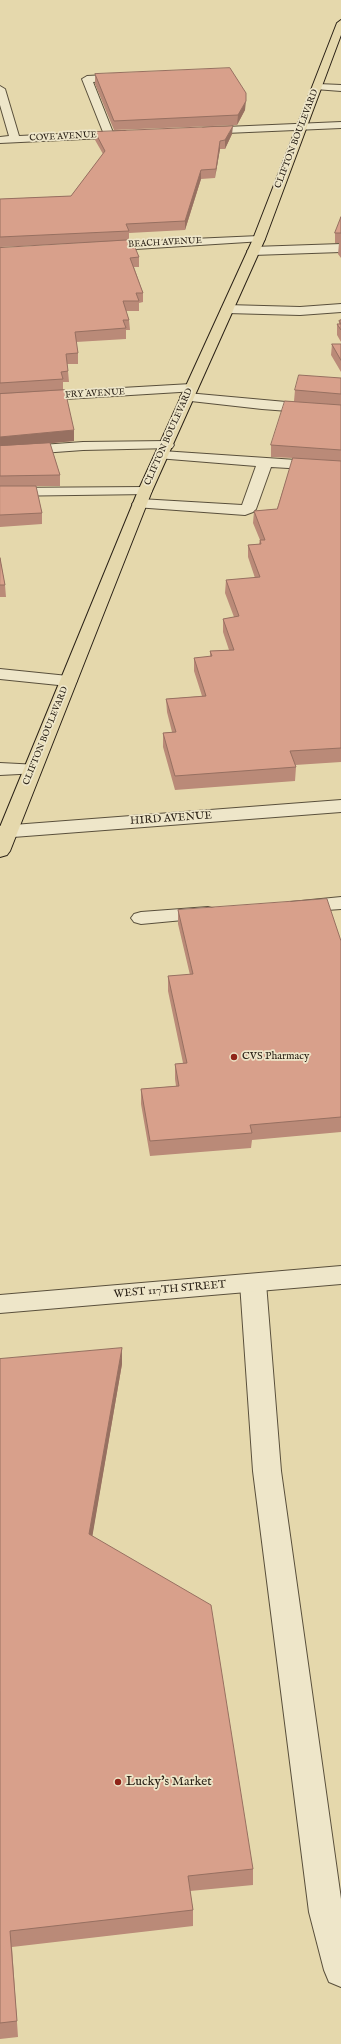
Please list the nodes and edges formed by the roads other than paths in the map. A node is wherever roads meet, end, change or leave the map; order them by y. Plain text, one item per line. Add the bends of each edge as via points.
1 (341, 23) edge
2 (135, 77) edge
3 (318, 87) junction
4 (0, 88) edge
5 (341, 88) edge
6 (341, 125) edge
7 (303, 126) junction
8 (194, 131) edge
9 (132, 134) edge
10 (109, 135) junction
11 (15, 139) junction
12 (0, 140) edge
13 (259, 239) junction
14 (93, 247) edge
15 (341, 248) edge
16 (253, 251) junction
17 (341, 308) edge
18 (228, 309) junction
19 (189, 393) junction
20 (0, 399) edge
21 (341, 411) edge
22 (165, 450) junction
23 (0, 452) edge
24 (265, 462) junction
25 (341, 467) edge
26 (0, 492) edge
27 (143, 498) junction
28 (0, 674) edge
29 (68, 680) junction
30 (0, 769) edge
31 (32, 770) junction
32 (341, 806) edge
33 (4, 832) edge
34 (0, 852) edge
35 (341, 903) edge
36 (279, 908) edge
37 (225, 912) edge
38 (141, 918) dead end
39 (341, 1276) edge
40 (253, 1283) junction
41 (0, 1304) edge
42 (341, 1970) edge

1 - 3 main road, CLIFTON BOULEVARD
2 - 10 street via 87,78
3 - 5 street
3 - 7 main road, CLIFTON BOULEVARD
4 - 11 street
6 - 7 street
7 - 8 street
7 - 13 main road, CLIFTON BOULEVARD
9 - 10 street, COVE AVENUE
10 - 11 street, COVE AVENUE
11 - 12 street, COVE AVENUE
13 - 14 street, BEACH AVENUE
13 - 16 main road, CLIFTON BOULEVARD
15 - 16 street
16 - 18 main road, CLIFTON BOULEVARD
17 - 18 street via 278,311
18 - 19 main road, CLIFTON BOULEVARD
19 - 20 street, FRY AVENUE
19 - 21 street, FRY AVENUE via 262,406
19 - 22 main road, CLIFTON BOULEVARD
22 - 23 street via 83,446
22 - 24 street
22 - 27 main road, CLIFTON BOULEVARD
24 - 25 street
24 - 27 street via 248,509 245,510
26 - 27 street
27 - 29 main road, CLIFTON BOULEVARD
28 - 29 street
29 - 31 main road, CLIFTON BOULEVARD
30 - 31 street
31 - 33 main road, CLIFTON BOULEVARD
32 - 33 street, HIRD AVENUE
33 - 34 main road, CLIFTON BOULEVARD
35 - 36 street
37 - 38 street
39 - 40 street, WEST 117TH STREET
40 - 41 street, WEST 117TH STREET
40 - 42 street via 268,1479 326,1912

